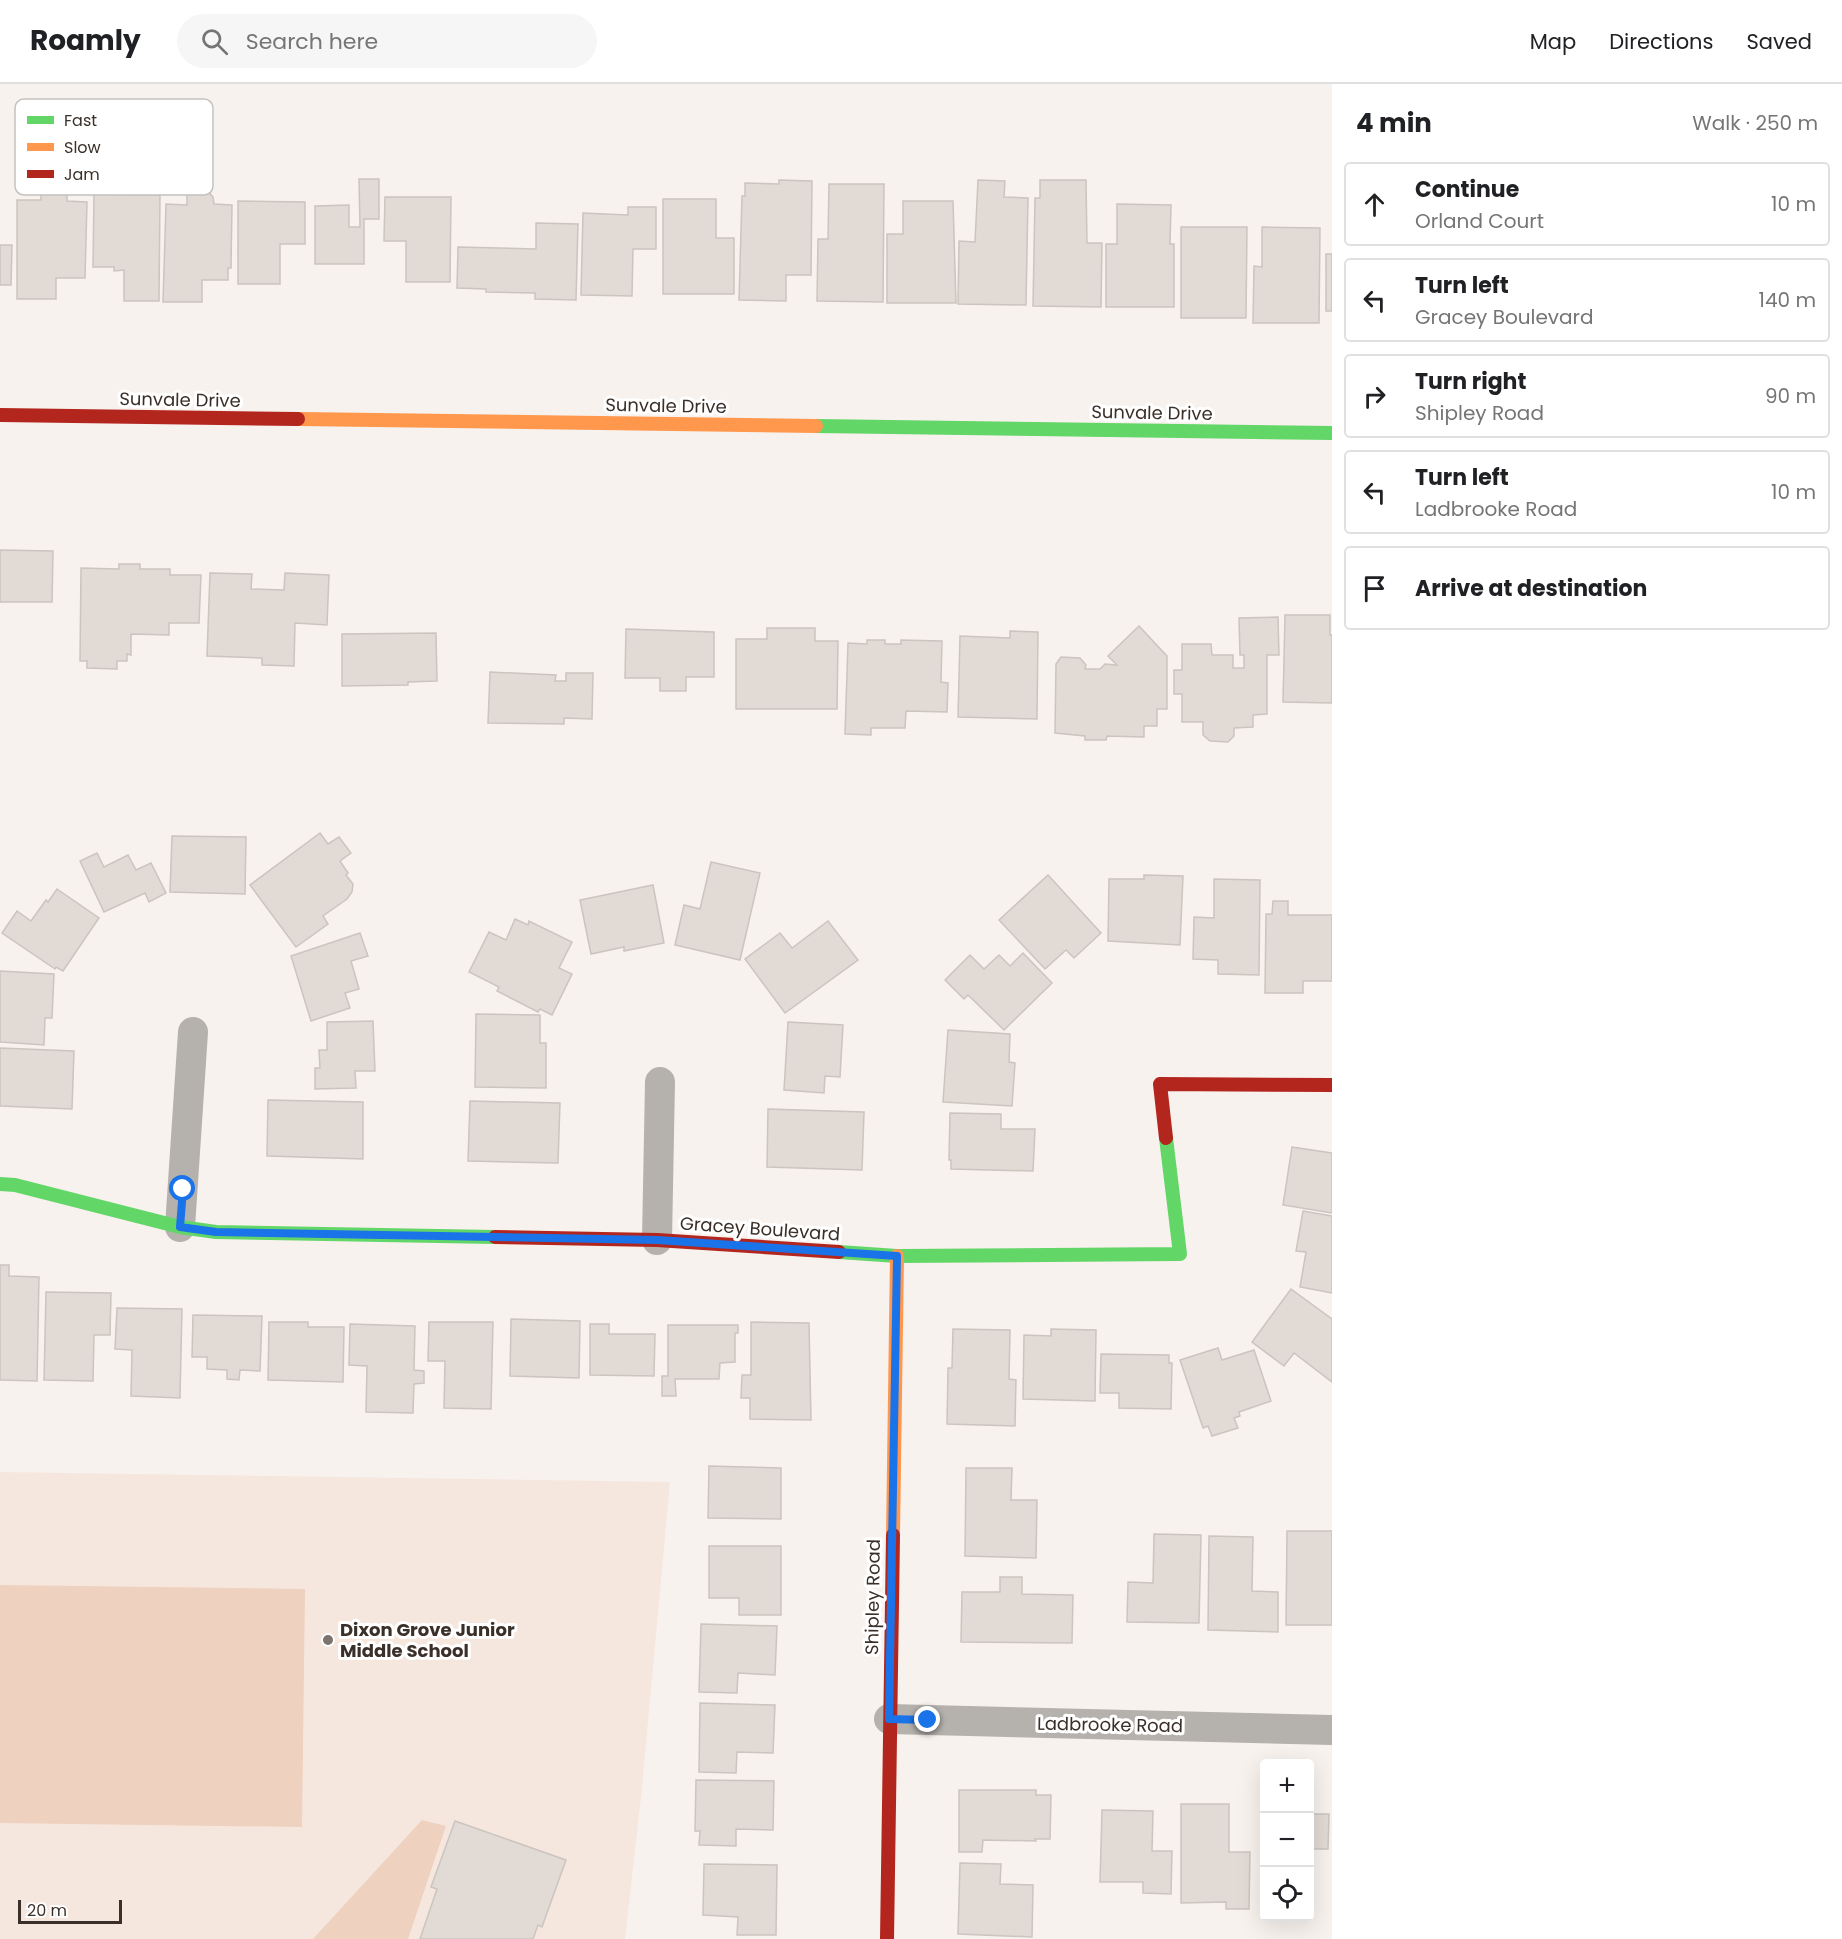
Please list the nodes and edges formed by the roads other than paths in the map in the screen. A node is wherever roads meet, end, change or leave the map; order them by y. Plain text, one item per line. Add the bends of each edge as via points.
1 (0, 415) edge
2 (1332, 433) edge
3 (193, 1032) dead end
4 (660, 1082) dead end
5 (1332, 1085) edge
6 (0, 1184) edge
7 (180, 1227) junction
8 (657, 1240) junction
9 (897, 1256) junction
10 (889, 1719) junction
11 (1332, 1730) edge
12 (887, 1939) edge

1 - 2 street, Sunvale Drive
3 - 7 street
4 - 8 street
5 - 9 street, Gracey Boulevard via 1160,1084 1180,1254
6 - 7 street, Gracey Boulevard
7 - 8 street, Gracey Boulevard via 216,1232
8 - 9 street, Gracey Boulevard
9 - 10 street, Shipley Road
10 - 11 street, Ladbrooke Road
10 - 12 street, Shipley Road

